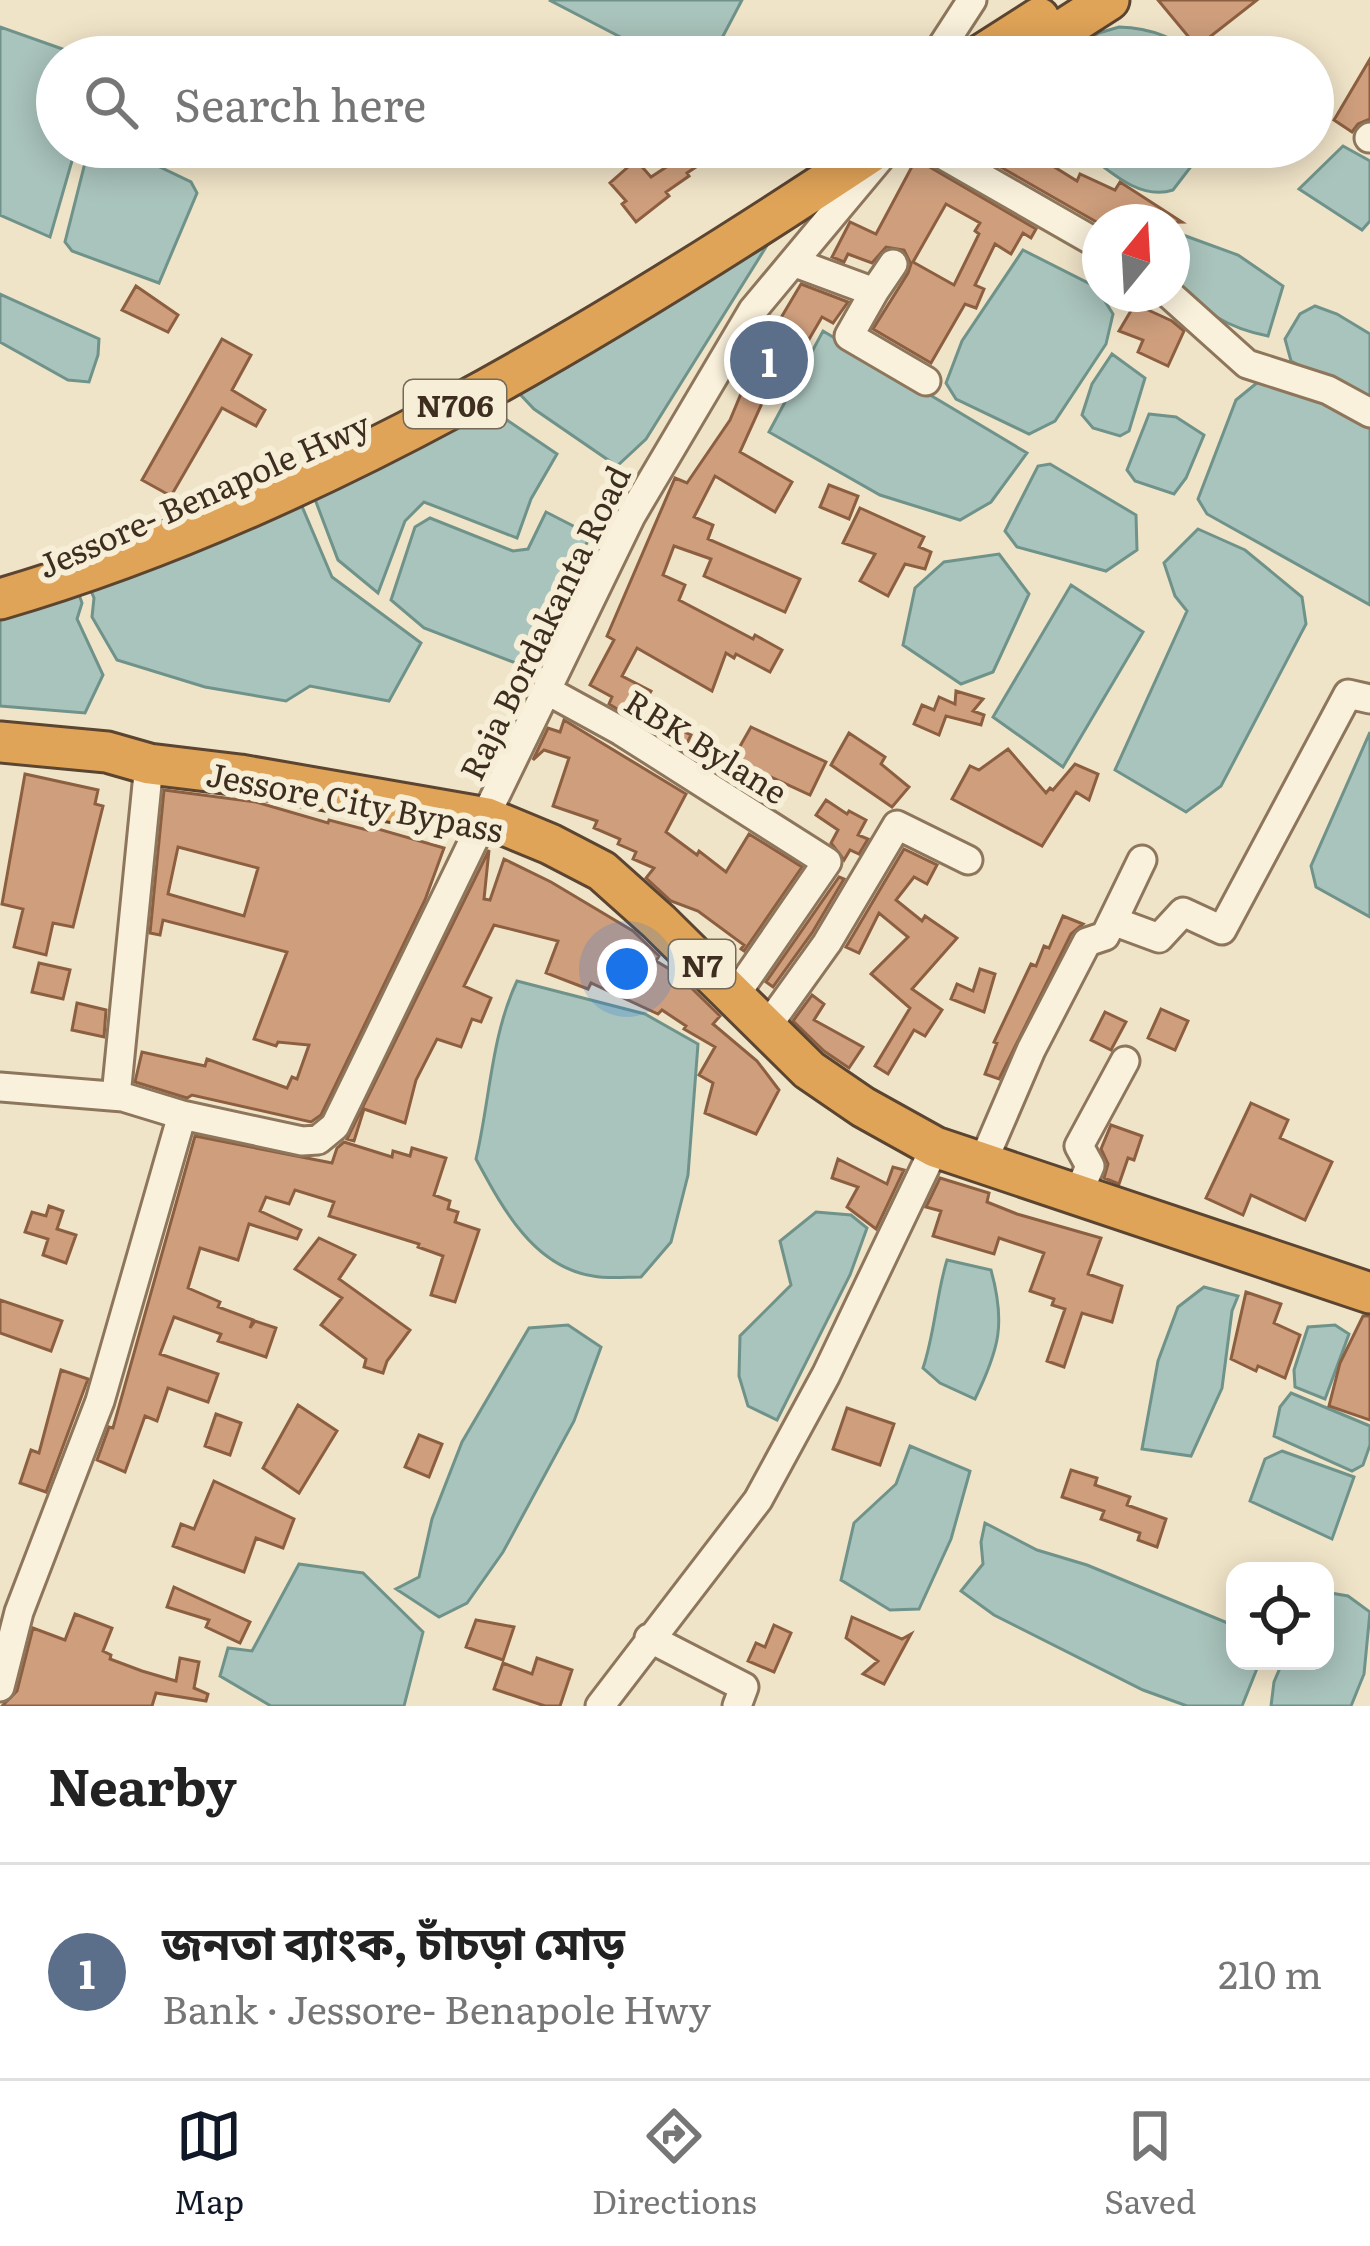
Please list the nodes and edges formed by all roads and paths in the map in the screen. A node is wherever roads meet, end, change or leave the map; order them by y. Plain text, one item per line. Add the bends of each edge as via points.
1 (972, 0) edge
2 (1067, 0) edge
3 (1109, 0) edge
4 (949, 36) edge
5 (1011, 36) edge
6 (1053, 36) edge
7 (805, 168) edge
8 (845, 168) edge
9 (871, 168) edge
10 (965, 168) edge
11 (1082, 235) edge
12 (793, 262) junction
13 (893, 264) dead end
14 (874, 292) junction
15 (1189, 312) edge
16 (926, 381) dead end
17 (1370, 413) edge
18 (0, 580) edge
19 (0, 599) edge
20 (548, 691) junction
21 (1370, 699) edge
22 (1, 749) edge
23 (149, 764) junction
24 (487, 818) junction
25 (968, 860) dead end
26 (827, 862) junction
27 (862, 885) junction
28 (734, 997) junction
29 (766, 1028) junction
30 (1125, 1061) dead end
31 (0, 1087) edge
32 (116, 1096) junction
33 (182, 1115) junction
34 (935, 1148) junction
35 (982, 1164) junction
36 (1077, 1196) junction
37 (1370, 1293) edge
38 (649, 1638) junction
39 (0, 1687) edge
40 (600, 1706) edge
41 (737, 1706) edge

1 - 4 street
2 - 5 highway
3 - 6 highway
7 - 18 highway, Jessore- Benapole Hwy / N706 via 457,378 243,483
8 - 19 highway, Jessore- Benapole Hwy / N706 via 637,302 360,453 94,572
9 - 12 street, Raja Bordakanta Road
10 - 11 street
12 - 14 street
12 - 20 street, Raja Bordakanta Road via 753,310 631,517
13 - 14 street
14 - 16 street via 849,336
15 - 17 street via 1247,364
20 - 24 street, Raja Bordakanta Road
20 - 26 street, RBK Bylane
21 - 35 street via 1348,694 1222,930 1183,912 1159,938 1113,921 1142,860 1105,936 1087,942
22 - 23 highway, Jessore City Bypass / N7 via 107,752
23 - 24 highway, Jessore City Bypass / N7
23 - 32 street
24 - 28 highway, Jessore City Bypass / N7 via 602,871
24 - 33 street, Raja Bordakanta Road via 335,1126 302,1142
25 - 27 street via 897,826
26 - 27 street, RBK Bylane
26 - 28 street
27 - 29 street
28 - 29 highway, Jessore City Bypass / N7
29 - 34 highway, Jessore City Bypass / N7 via 809,1070
30 - 36 street via 1079,1146 1090,1166
31 - 32 street, Raja Bordakanta Road
32 - 33 street, Raja Bordakanta Road
33 - 39 street via 100,1401 19,1612
34 - 35 highway, Jessore City Bypass / N7
34 - 38 street via 758,1500
35 - 36 highway, Jessore City Bypass / N7
36 - 37 highway, Jessore City Bypass / N7
38 - 40 street
38 - 41 street via 744,1687

